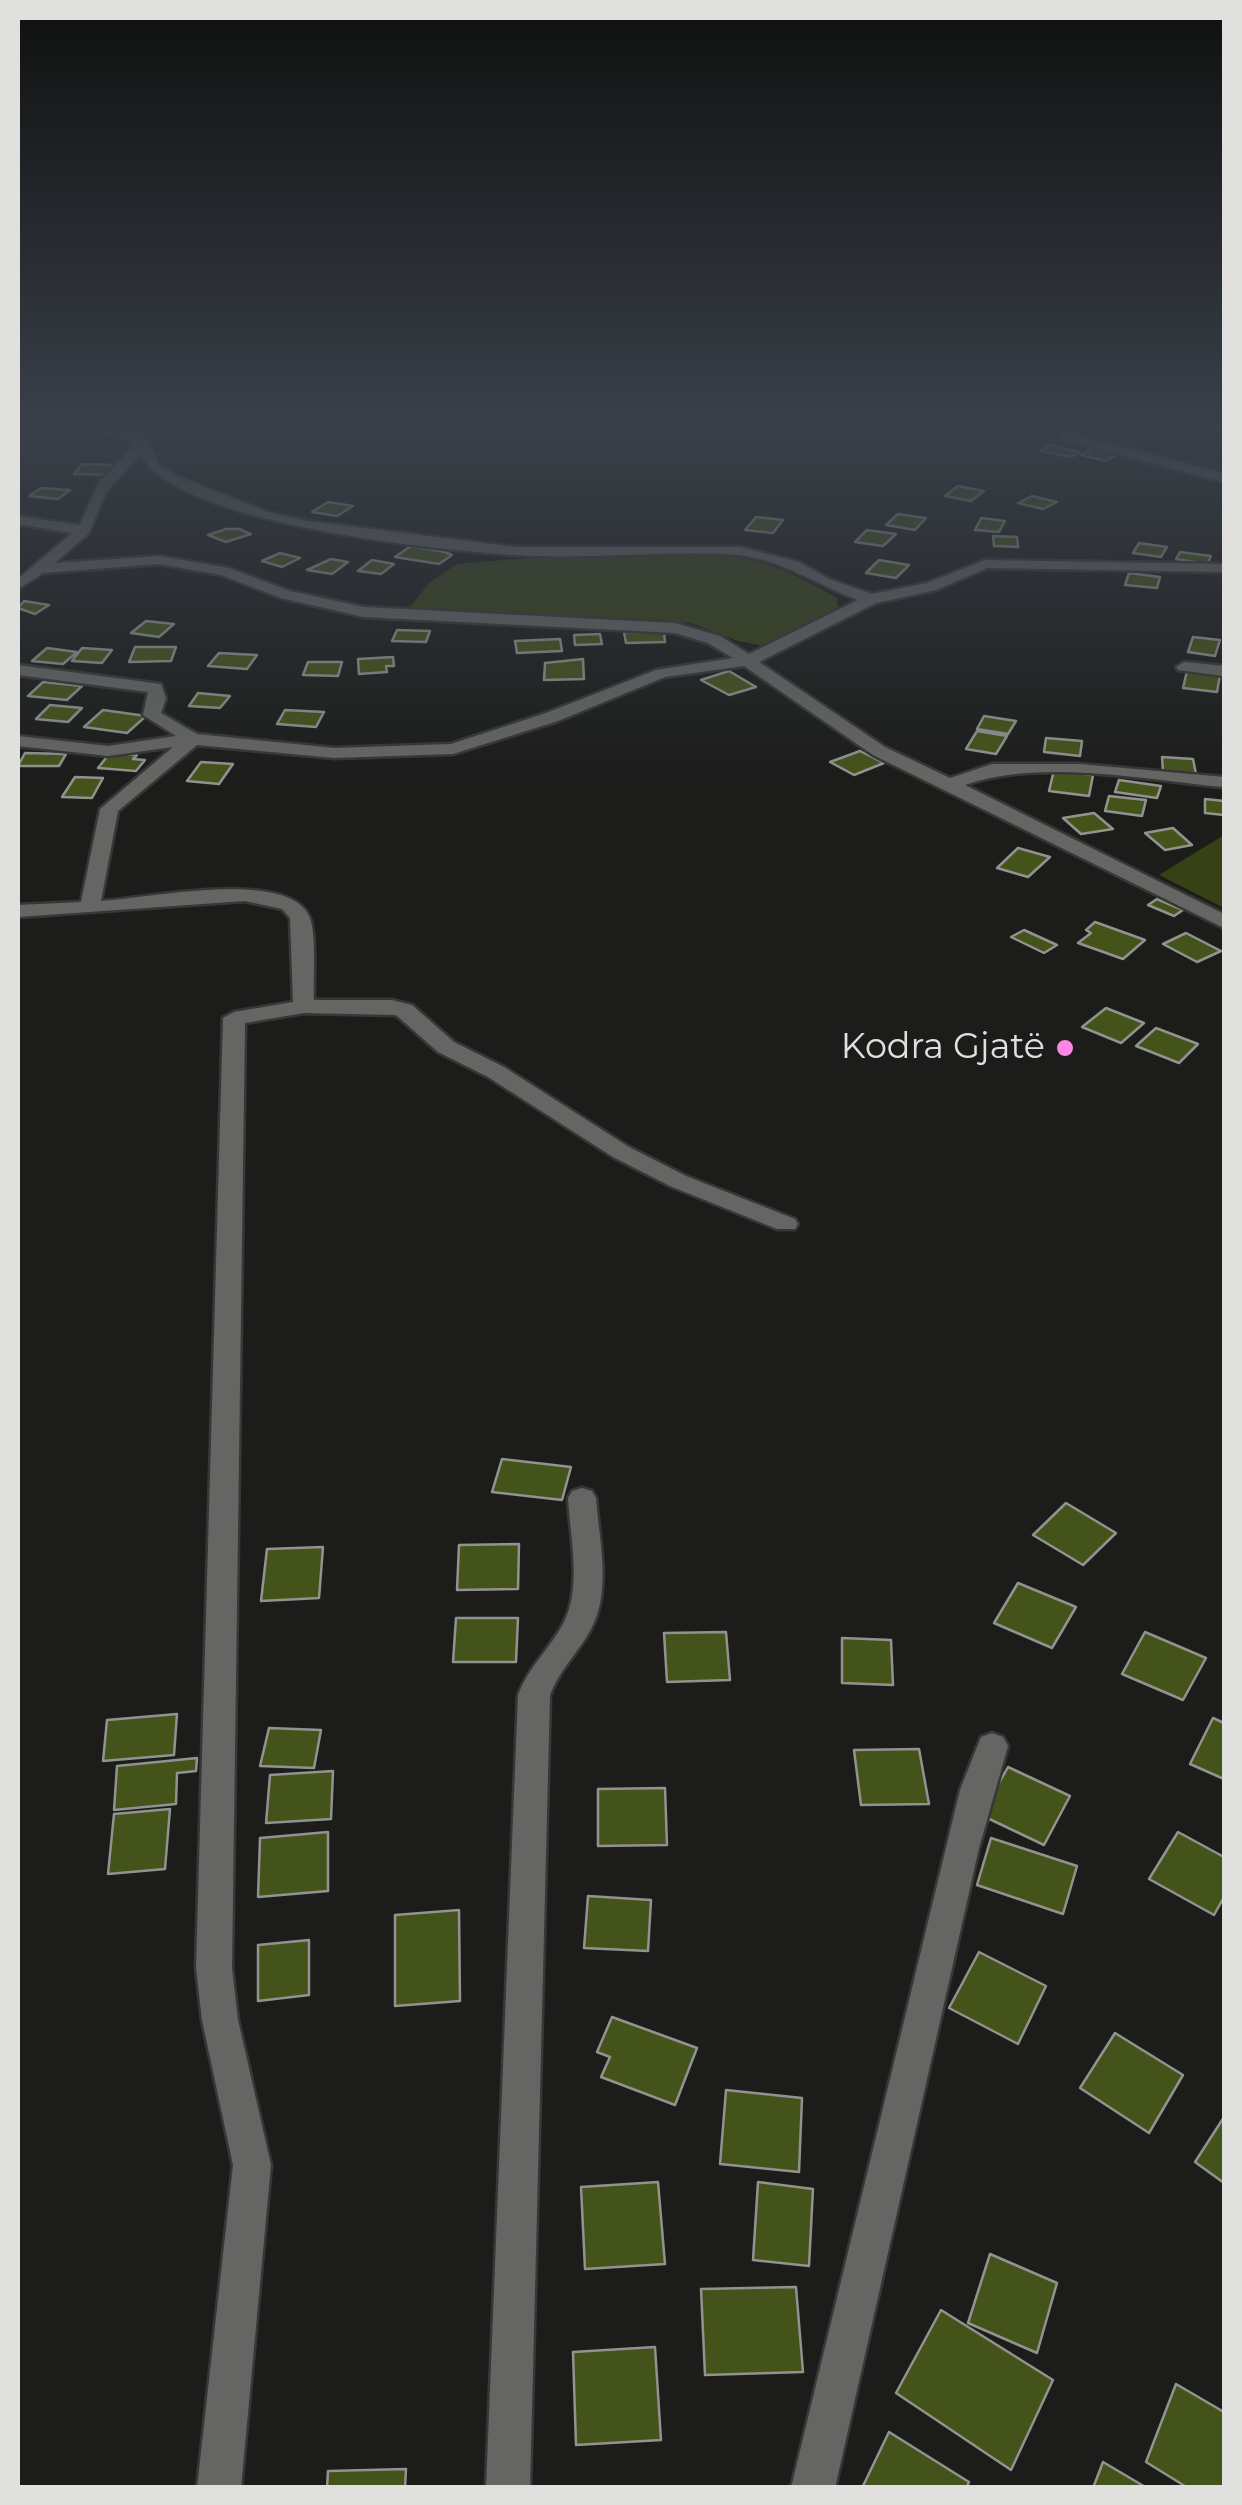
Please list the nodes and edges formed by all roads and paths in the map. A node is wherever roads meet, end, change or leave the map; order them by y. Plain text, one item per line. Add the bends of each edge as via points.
1 (69, 543) edge
2 (458, 543) edge
3 (1224, 568) edge
4 (40, 569) junction
5 (18, 585) edge
6 (871, 600) junction
7 (751, 660) junction
8 (1184, 667) dead end
9 (18, 670) edge
10 (1224, 670) edge
11 (193, 739) junction
12 (18, 741) edge
13 (1224, 782) edge
14 (951, 784) junction
15 (90, 907) junction
16 (18, 911) edge
17 (1224, 922) edge
18 (304, 1006) junction
19 (786, 1224) dead end
20 (582, 1498) dead end
21 (992, 1746) dead end
22 (220, 2488) edge
23 (508, 2488) edge
24 (814, 2488) edge

1 - 4 street
2 - 6 street via 535,552 740,551 794,565
3 - 6 street via 996,563
4 - 5 street
4 - 7 street via 158,560 364,612 685,629
6 - 7 street
7 - 11 street via 662,673 453,749 334,752
7 - 14 street via 857,739
8 - 10 street
9 - 11 street via 154,688 152,715
11 - 12 street via 108,751
11 - 15 street via 109,810
13 - 14 street via 992,769
14 - 17 street
15 - 16 street
15 - 18 street via 226,896 292,906 300,917
18 - 19 street via 404,1010 430,1037 622,1152
18 - 22 street via 233,1020 214,1968 252,2165
20 - 23 street via 585,1604 572,1635 540,1672 534,1695
21 - 24 street via 966,1828

